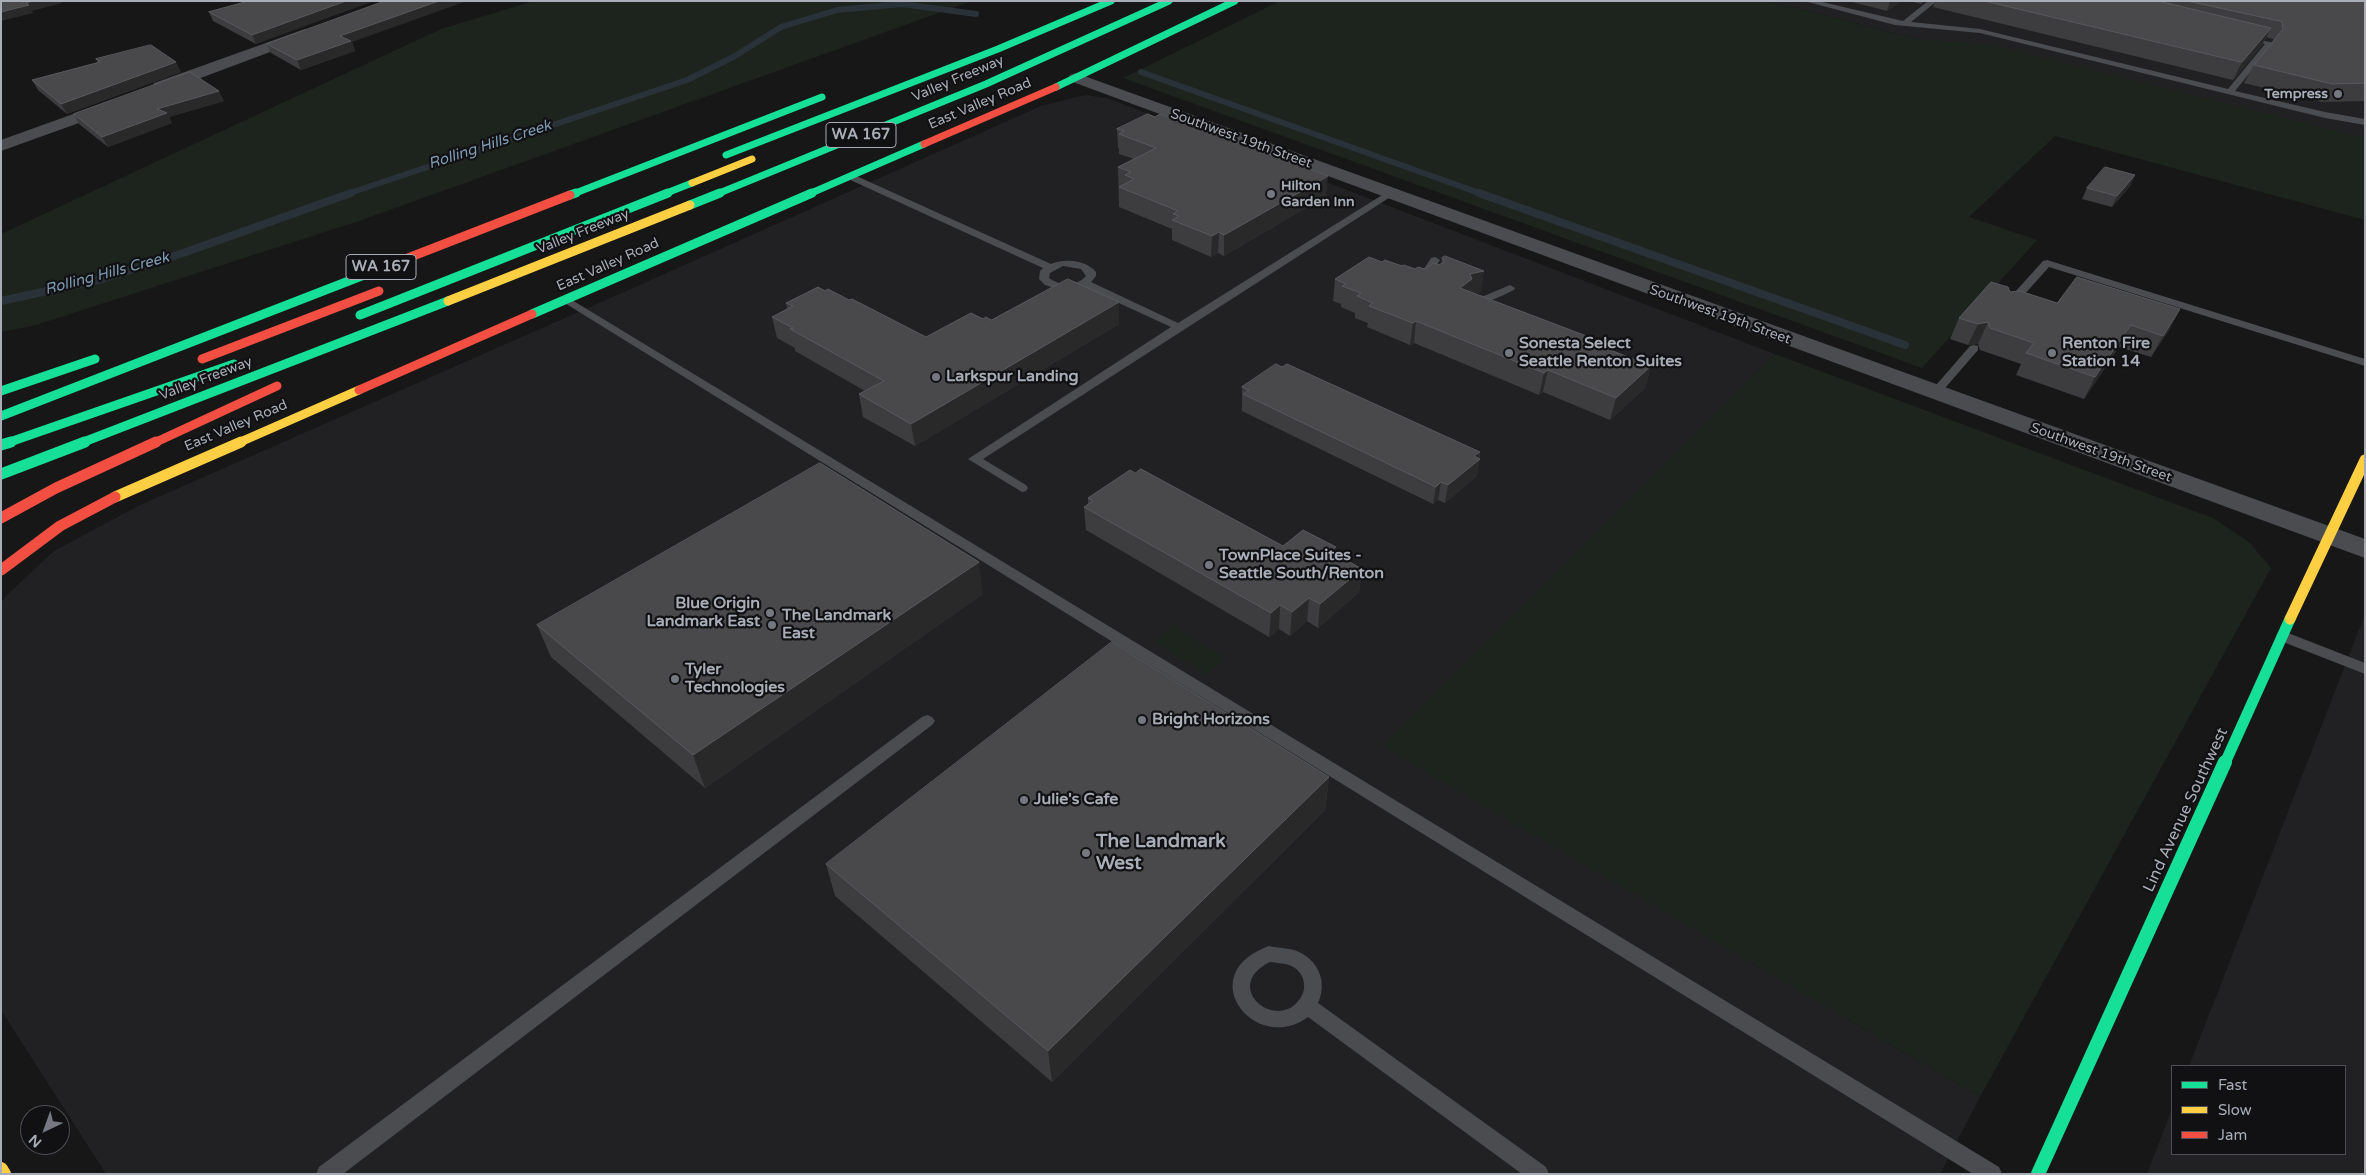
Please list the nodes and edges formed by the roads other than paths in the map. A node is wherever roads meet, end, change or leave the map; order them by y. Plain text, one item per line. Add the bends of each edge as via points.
1 (1141, 1) edge
2 (1169, 1) edge
3 (1235, 1) edge
4 (1808, 1) edge
5 (1933, 1) edge
6 (1113, 7) edge
7 (1904, 24) junction
8 (319, 29) edge
9 (1075, 29) dead end
10 (2242, 37) edge
11 (1076, 78) junction
12 (836, 92) dead end
13 (2230, 92) junction
14 (141, 94) edge
15 (123, 101) edge
16 (880, 108) dead end
17 (762, 119) junction
18 (2365, 122) edge
19 (1, 146) edge
20 (760, 155) dead end
21 (715, 160) dead end
22 (849, 176) junction
23 (1390, 194) junction
24 (1435, 260) dead end
25 (550, 262) junction
26 (1049, 268) junction
27 (324, 278) dead end
28 (1435, 282) edge
29 (1084, 283) junction
30 (390, 286) dead end
31 (1510, 288) dead end
32 (1473, 297) edge
33 (567, 300) junction
34 (2004, 310) edge
35 (354, 317) dead end
36 (420, 325) dead end
37 (1179, 327) junction
38 (1974, 348) edge
39 (104, 356) dead end
40 (246, 360) dead end
41 (2365, 363) edge
42 (189, 364) dead end
43 (285, 383) dead end
44 (1, 391) edge
45 (1935, 393) junction
46 (1, 416) edge
47 (30, 417) dead end
48 (1, 426) edge
49 (1, 445) edge
50 (2365, 460) edge
51 (1, 474) edge
52 (1022, 488) dead end
53 (1, 518) edge
54 (2328, 536) junction
55 (2365, 549) edge
56 (1, 570) edge
57 (2283, 636) junction
58 (2365, 669) edge
59 (927, 721) dead end
60 (1308, 1007) dead end
61 (1, 1169) edge
62 (4, 1174) edge
63 (326, 1174) edge
64 (1538, 1174) edge
65 (1992, 1174) edge
66 (2038, 1174) edge

1 - 6 main road
2 - 25 main road, Valley Freeway / WA 167 via 986,84
3 - 11 main road, East Valley Road
4 - 7 lane
5 - 7 lane
6 - 21 main road
7 - 13 lane via 1980,32
8 - 14 street
9 - 16 main road
10 - 13 lane via 2270,44
11 - 22 main road, East Valley Road
11 - 23 street, Southwest 19th Street
12 - 17 main road, WA 167
13 - 18 lane
15 - 19 street
17 - 27 main road via 710,134
17 - 46 main road, WA 167
20 - 35 main road
22 - 26 lane
22 - 33 main road, East Valley Road
23 - 37 lane
23 - 45 street, Southwest 19th Street
24 - 28 lane via 1425,275
25 - 36 main road via 483,298
25 - 51 main road, Valley Freeway / WA 167
26 - 29 lane via 1043,275 1047,283 1069,287
26 - 29 lane via 1062,263 1084,266 1091,272
29 - 37 lane
30 - 42 main road
31 - 32 lane via 1485,299
33 - 56 main road, East Valley Road via 124,492 60,526
33 - 65 lane
34 - 41 lane via 2047,262
37 - 52 lane via 974,459
38 - 45 lane
39 - 44 main road
40 - 49 main road
43 - 53 main road via 56,488
45 - 54 street, Southwest 19th Street
47 - 48 main road
50 - 54 main road, Lind Avenue Southwest
54 - 55 street, Southwest 19th Street
54 - 57 main road, Lind Avenue Southwest
57 - 58 lane
57 - 66 main road, Lind Avenue Southwest
59 - 63 lane
60 - 64 lane
61 - 62 main road

